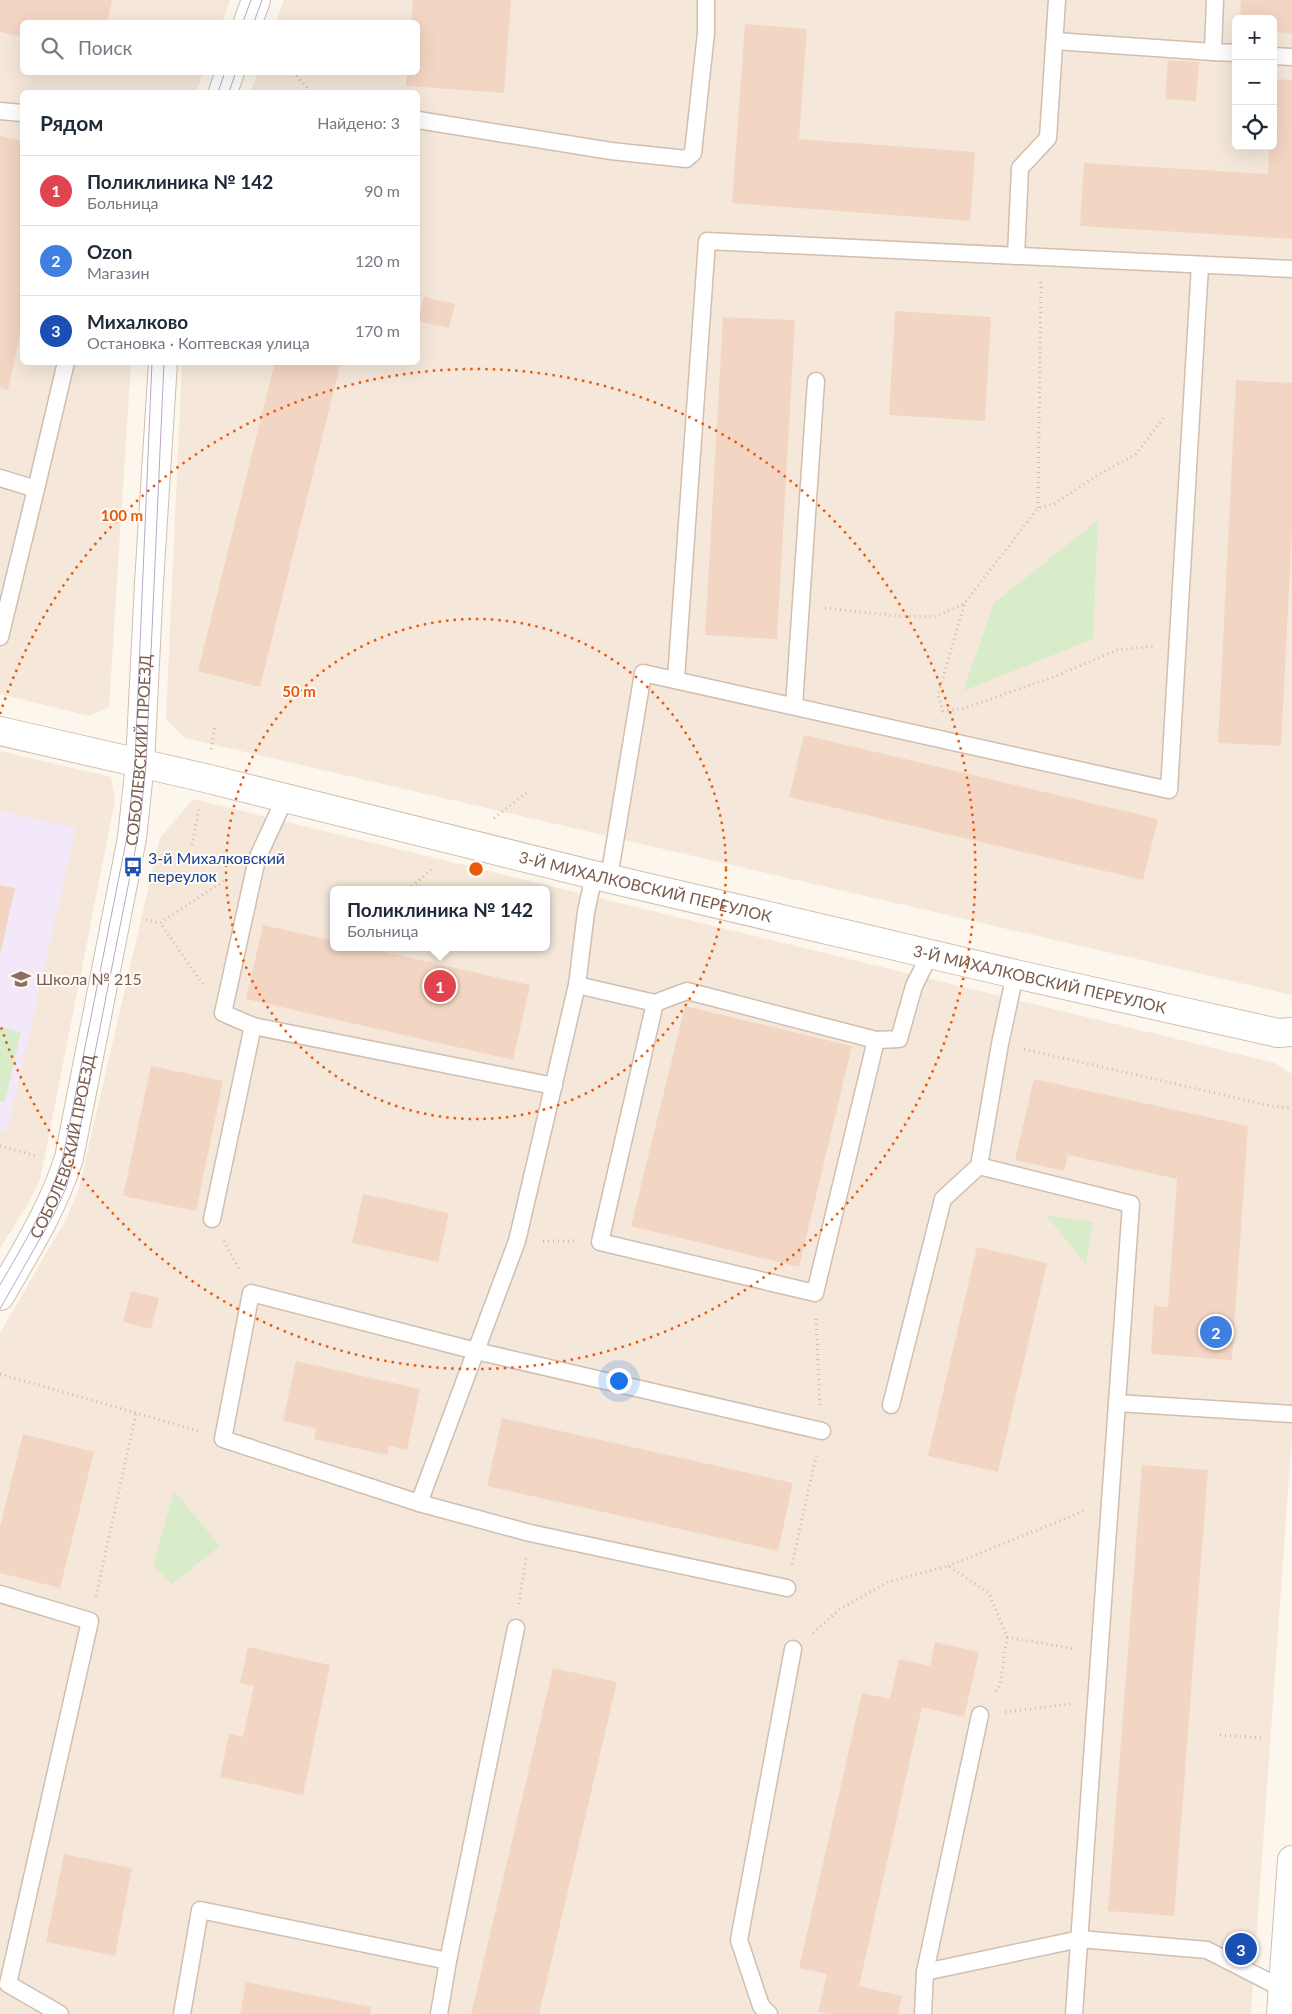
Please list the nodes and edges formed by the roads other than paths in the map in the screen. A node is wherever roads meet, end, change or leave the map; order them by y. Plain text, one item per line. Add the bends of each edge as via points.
1 (256, 0) edge
2 (706, 0) edge
3 (1057, 0) edge
4 (1215, 0) edge
5 (249, 20) edge
6 (1054, 42) junction
7 (1213, 52) junction
8 (1232, 53) edge
9 (1277, 56) edge
10 (1292, 57) edge
11 (229, 75) edge
12 (224, 90) edge
13 (0, 111) edge
14 (20, 113) edge
15 (420, 120) edge
16 (1016, 256) junction
17 (1200, 265) junction
18 (1292, 269) edge
19 (65, 365) edge
20 (163, 365) edge
21 (816, 381) dead end
22 (0, 478) edge
23 (36, 489) junction
24 (0, 637) edge
25 (676, 679) junction
26 (794, 706) junction
27 (0, 731) edge
28 (140, 763) junction
29 (285, 798) junction
30 (602, 876) junction
31 (930, 954) junction
32 (1015, 974) junction
33 (577, 985) junction
34 (655, 1003) junction
35 (254, 1026) junction
36 (1292, 1032) edge
37 (876, 1040) junction
38 (554, 1086) junction
39 (979, 1166) junction
40 (212, 1219) road end
41 (0, 1296) edge
42 (476, 1351) junction
43 (1117, 1403) junction
44 (892, 1405) dead end
45 (1292, 1414) edge
46 (822, 1431) road end
47 (419, 1503) junction
48 (787, 1588) road end
49 (0, 1594) edge
50 (516, 1628) road end
51 (793, 1649) road end
52 (980, 1715) road end
53 (1292, 1860) edge
54 (1080, 1939) junction
55 (448, 1962) junction
56 (925, 1972) junction
57 (1282, 2002) edge
58 (60, 2014) edge
59 (182, 2014) edge
60 (439, 2014) edge
61 (769, 2014) edge
62 (923, 2014) edge
63 (1074, 2014) edge

1 - 5 street
2 - 15 lane via 706,33 693,153 686,159 612,151
3 - 6 lane
4 - 7 lane
6 - 7 lane
6 - 16 lane via 1048,138 1020,168
7 - 8 lane
9 - 10 lane
11 - 12 street
13 - 14 lane
16 - 17 lane
16 - 25 lane via 707,241
17 - 18 lane
17 - 26 lane via 1169,790
19 - 23 lane
20 - 28 street, СОБОЛЕВСКИЙ ПРОЕЗД
21 - 26 lane
22 - 23 lane
23 - 24 lane
25 - 26 lane
25 - 30 lane via 643,673
27 - 28 street, 3-Й МИХАЛКОВСКИЙ ПЕРЕУЛОК
28 - 29 street, 3-Й МИХАЛКОВСКИЙ ПЕРЕУЛОК
28 - 41 street, СОБОЛЕВСКИЙ ПРОЕЗД via 132,838 67,1164 48,1212
29 - 30 street, 3-Й МИХАЛКОВСКИЙ ПЕРЕУЛОК
29 - 35 lane via 257,859 223,1013
30 - 31 street, 3-Й МИХАЛКОВСКИЙ ПЕРЕУЛОК
30 - 33 lane via 586,912
31 - 32 street, 3-Й МИХАЛКОВСКИЙ ПЕРЕУЛОК
31 - 37 lane via 914,986 899,1039
32 - 36 street, 3-Й МИХАЛКОВСКИЙ ПЕРЕУЛОК via 1278,1033
32 - 39 lane
33 - 34 lane
33 - 38 lane
34 - 37 lane via 686,991
34 - 37 lane via 600,1242 815,1293
35 - 38 lane
35 - 40 lane
38 - 42 lane via 517,1241
39 - 43 lane via 1131,1204
39 - 44 lane via 943,1200
42 - 46 lane
42 - 47 lane
42 - 47 lane via 251,1293 223,1438
43 - 45 lane
43 - 54 lane
47 - 48 lane via 530,1532
49 - 58 lane via 90,1622 8,1984
50 - 55 lane
51 - 61 lane via 739,1940 761,2006
52 - 56 lane
53 - 57 street
54 - 56 lane
54 - 57 lane via 1207,1950
54 - 63 lane
55 - 59 lane via 200,1910
55 - 60 lane
56 - 62 lane

